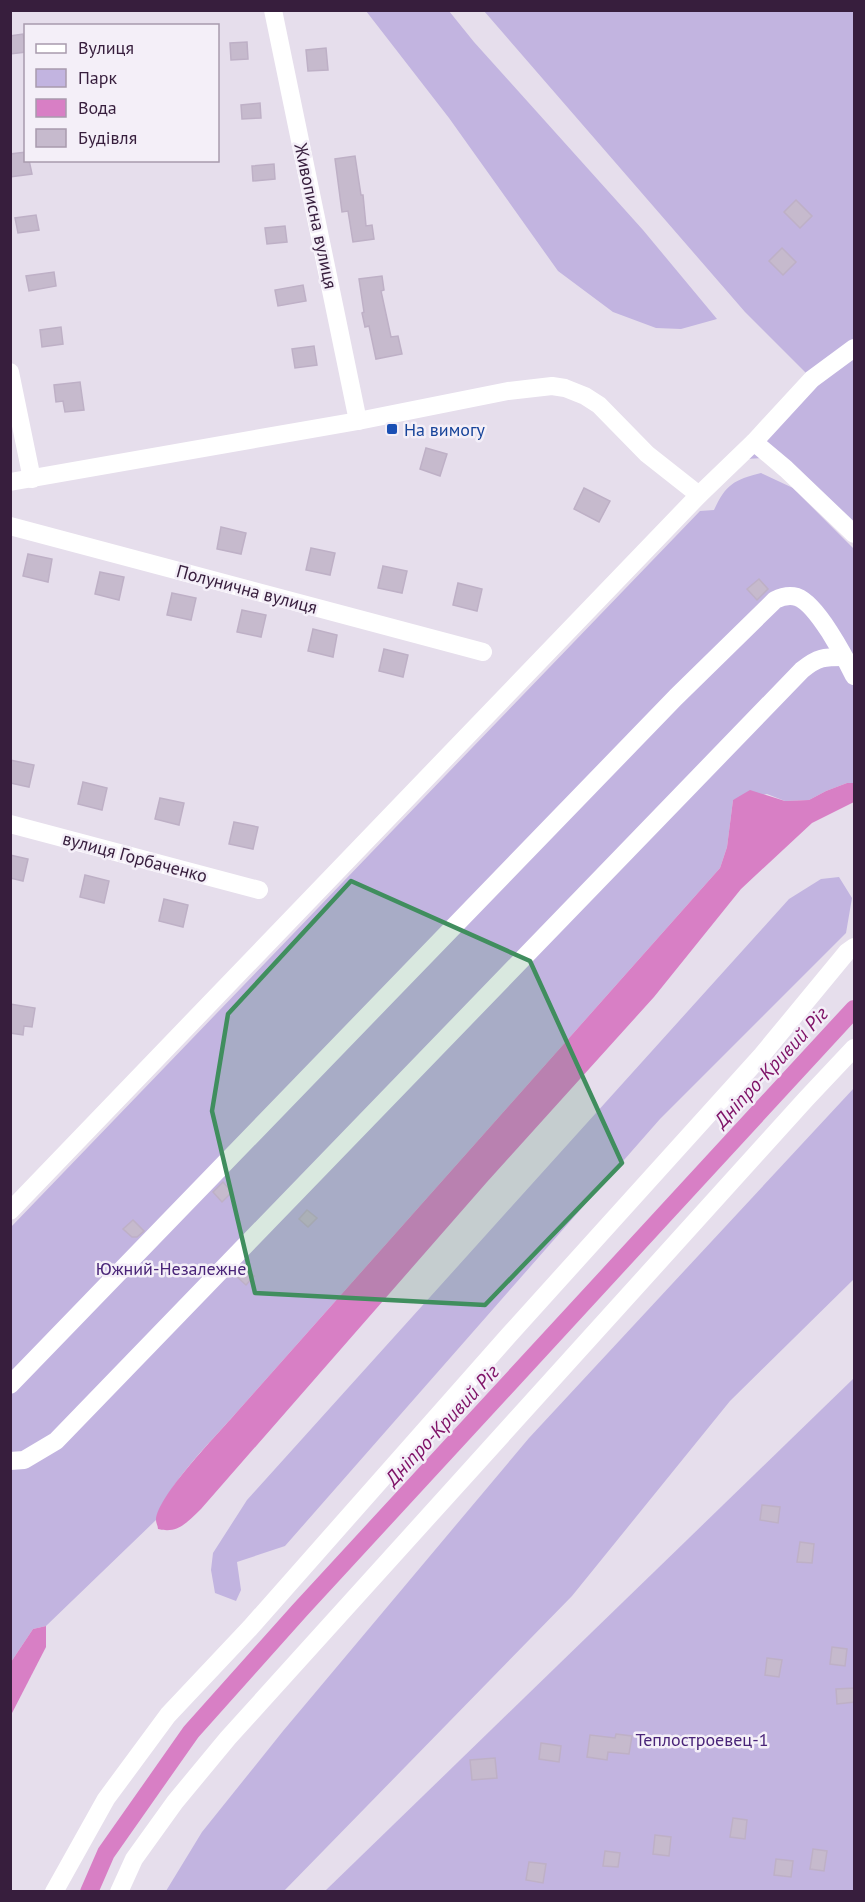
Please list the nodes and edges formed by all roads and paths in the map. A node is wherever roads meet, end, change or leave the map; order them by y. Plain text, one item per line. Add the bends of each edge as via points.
1 (273, 10) edge
2 (855, 348) edge
3 (10, 372) edge
4 (358, 421) junction
5 (754, 442) junction
6 (32, 479) junction
7 (10, 482) edge
8 (699, 495) junction
9 (10, 526) edge
10 (853, 530) edge
11 (483, 652) dead end
12 (844, 657) junction
13 (855, 676) edge
14 (10, 824) edge
15 (259, 890) dead end
16 (855, 948) edge
17 (855, 1048) edge
18 (10, 1211) edge
19 (10, 1385) edge
20 (10, 1461) edge
21 (54, 1892) edge
22 (119, 1892) edge

1 - 4 street, Живописна вулиця
2 - 5 street via 812,379
3 - 6 street
4 - 6 street
4 - 8 street via 539,386 565,388 599,405 646,454
5 - 8 street
5 - 10 street
6 - 7 street
8 - 18 street
9 - 11 street, Полунична вулиця
12 - 13 street
12 - 19 street via 807,603 797,597 775,600 668,705
12 - 20 street via 824,657 802,670 56,1441 24,1460
14 - 15 street, вулиця Горбаченко
16 - 21 street via 847,952 762,1055 168,1716 106,1799
17 - 22 street via 228,1738 134,1859

